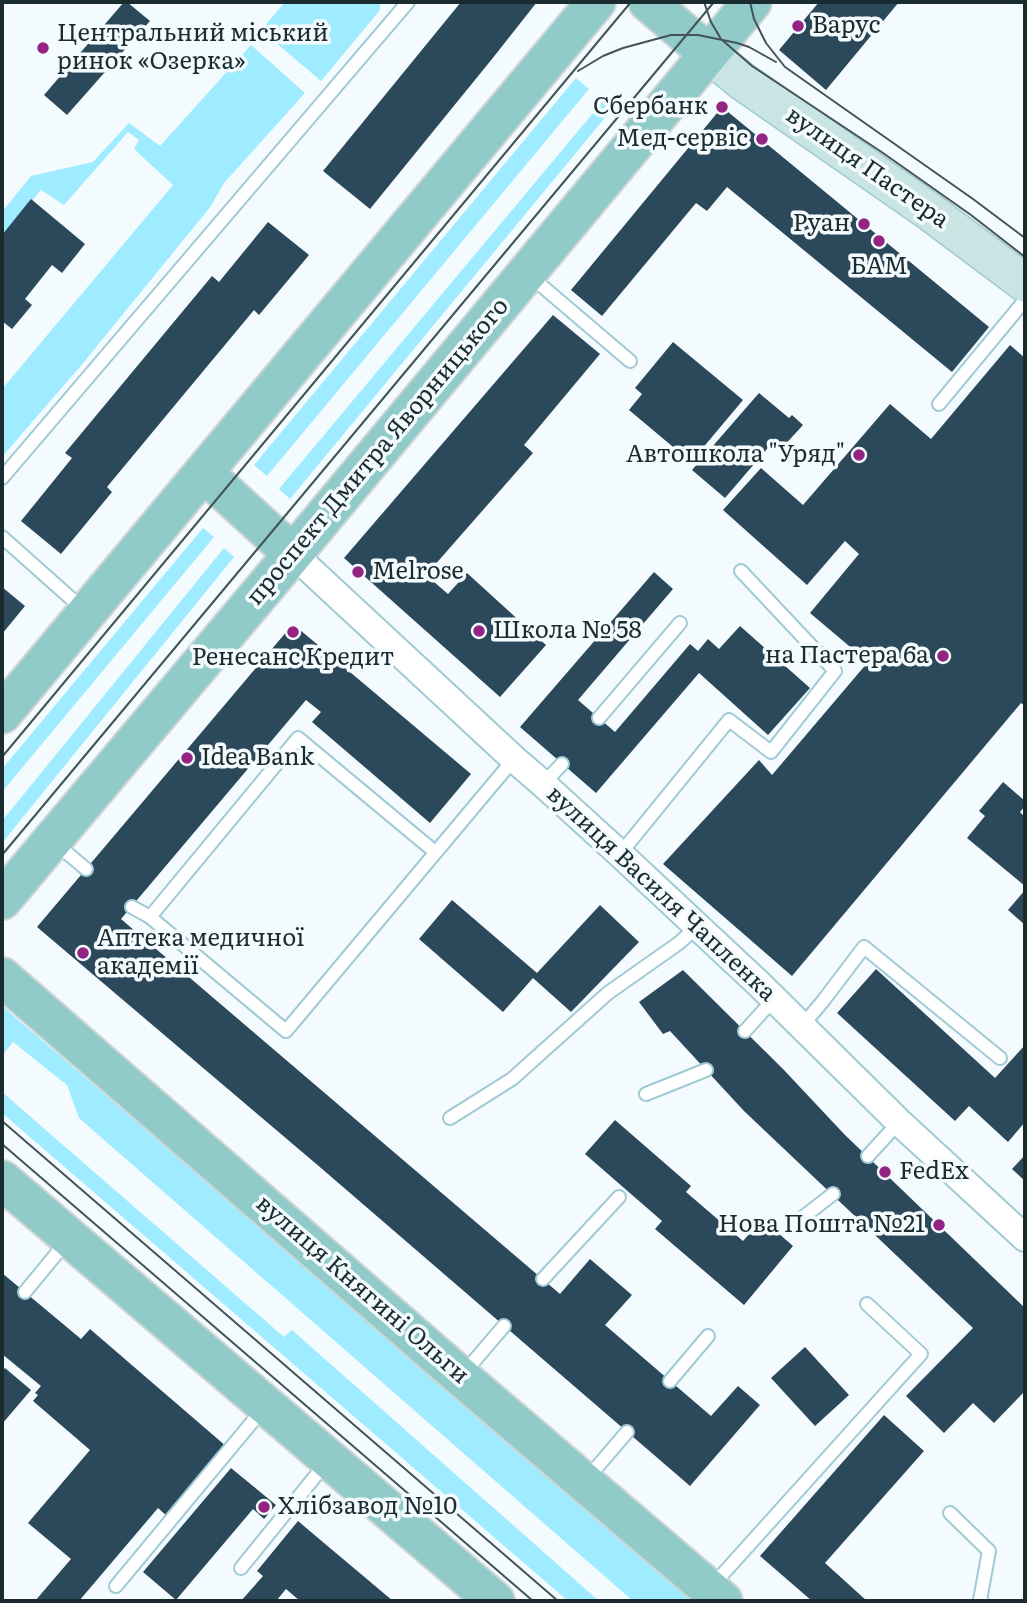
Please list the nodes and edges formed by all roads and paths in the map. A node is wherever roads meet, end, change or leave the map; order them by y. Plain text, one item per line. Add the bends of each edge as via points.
1 (408, 2) edge
2 (596, 2) edge
3 (648, 2) edge
4 (752, 2) edge
5 (709, 54) junction
6 (527, 273) junction
7 (1025, 283) edge
8 (1025, 300) edge
9 (631, 361) dead end
10 (939, 404) dead end
11 (204, 472) junction
12 (2, 478) edge
13 (2, 537) edge
14 (293, 554) junction
15 (741, 571) dead end
16 (87, 612) junction
17 (680, 623) dead end
18 (2, 714) edge
19 (599, 718) dead end
20 (513, 759) junction
21 (562, 764) dead end
22 (543, 784) junction
23 (52, 840) junction
24 (435, 852) junction
25 (620, 854) junction
26 (86, 869) dead end
27 (2, 900) edge
28 (132, 906) dead end
29 (150, 917) junction
30 (697, 927) junction
31 (2, 977) edge
32 (774, 999) junction
33 (802, 1026) junction
34 (744, 1031) dead end
35 (1000, 1058) dead end
36 (706, 1070) dead end
37 (646, 1094) dead end
38 (450, 1118) dead end
39 (899, 1122) junction
40 (868, 1156) dead end
41 (2, 1180) edge
42 (833, 1194) dead end
43 (620, 1197) dead end
44 (802, 1218) dead end
45 (69, 1238) junction
46 (1025, 1238) edge
47 (543, 1279) dead end
48 (25, 1292) dead end
49 (867, 1304) dead end
50 (504, 1326) dead end
51 (708, 1336) dead end
52 (461, 1377) junction
53 (670, 1381) dead end
54 (265, 1406) junction
55 (627, 1432) dead end
56 (329, 1460) junction
57 (585, 1482) junction
58 (950, 1513) dead end
59 (241, 1568) dead end
60 (116, 1586) dead end
61 (716, 1595) edge
62 (495, 1601) edge
63 (982, 1601) edge

1 - 12 lane
2 - 11 main road
3 - 5 main road
4 - 5 main road, проспект Дмитра Яворницького
5 - 6 main road, проспект Дмитра Яворницького
5 - 7 main road, вулиця Пастера
6 - 9 lane
6 - 14 main road, проспект Дмитра Яворницького
8 - 10 lane
11 - 14 main road
11 - 16 main road
13 - 16 lane
14 - 20 street, вулиця Василя Чапленка
14 - 23 main road, проспект Дмитра Яворницького
15 - 25 lane via 835,671 771,752 729,720
16 - 18 main road
17 - 19 lane
20 - 22 street, вулиця Василя Чапленка
20 - 24 lane
21 - 22 lane
22 - 25 street, вулиця Василя Чапленка
23 - 26 lane
23 - 27 main road, проспект Дмитра Яворницького
24 - 29 lane via 286,1031
24 - 29 lane via 298,738
25 - 30 street, вулиця Василя Чапленка
28 - 29 lane
30 - 32 street, вулиця Василя Чапленка
30 - 38 lane via 608,993 512,1079
31 - 52 main road, вулиця Княгині Ольги
32 - 33 street, вулиця Василя Чапленка
32 - 34 lane
33 - 35 lane via 864,947
33 - 39 street, вулиця Василя Чапленка
36 - 37 lane
39 - 40 lane
39 - 46 street, вулиця Василя Чапленка
41 - 45 main road
42 - 44 lane
43 - 47 lane
45 - 48 lane
45 - 54 main road
49 - 61 lane via 921,1354
50 - 52 lane
51 - 53 lane
52 - 57 main road, вулиця Княгині Ольги
54 - 56 main road
54 - 60 lane
55 - 57 lane
56 - 59 lane
56 - 62 main road
57 - 61 main road, вулиця Княгині Ольги
58 - 63 lane via 989,1551

